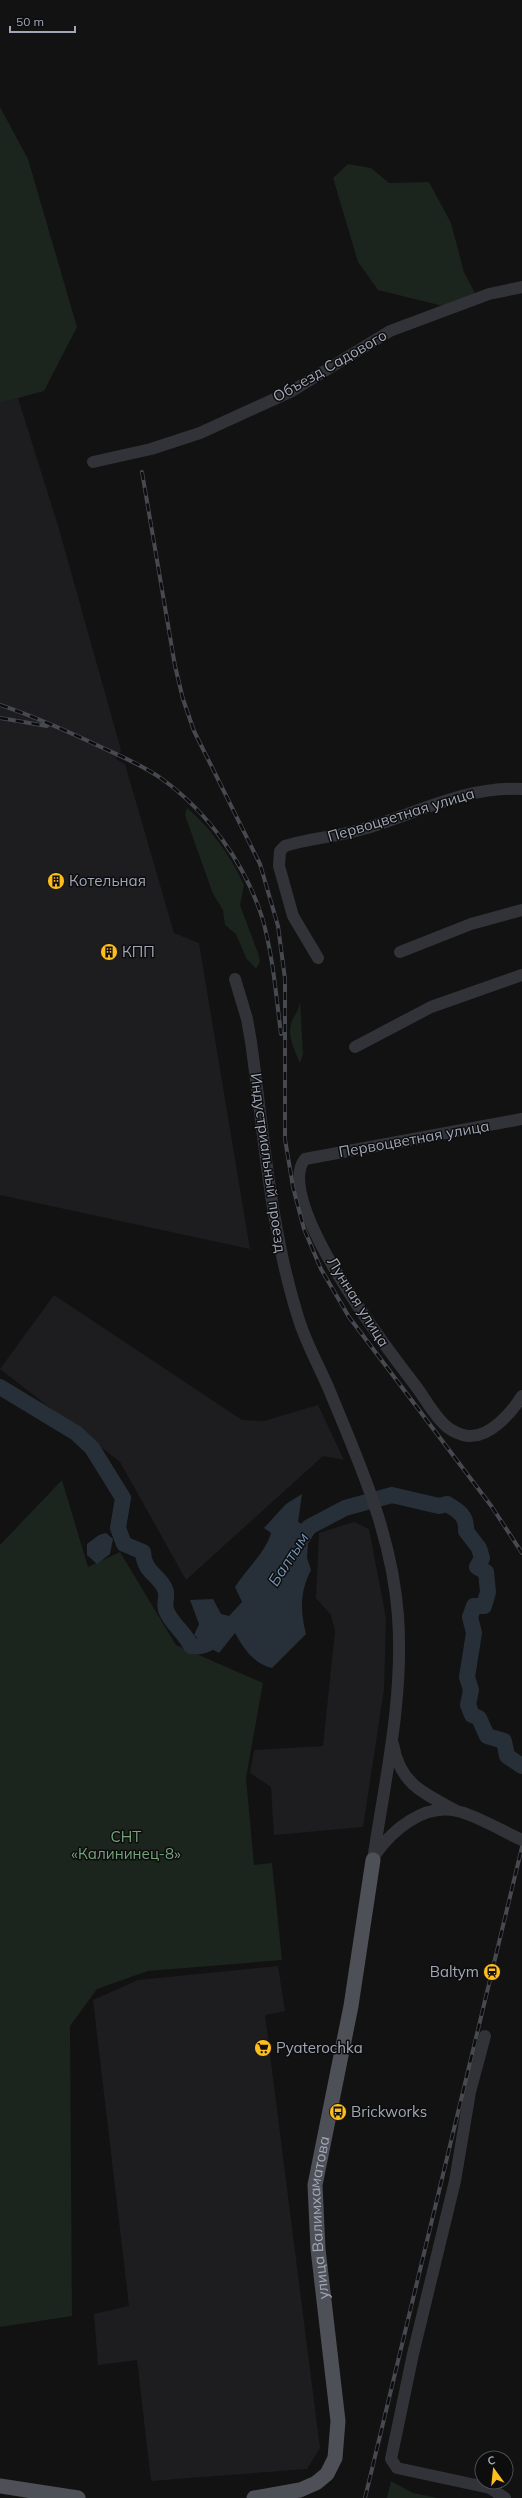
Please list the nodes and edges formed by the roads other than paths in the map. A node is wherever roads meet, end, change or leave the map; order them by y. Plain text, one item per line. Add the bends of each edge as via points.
1 (522, 287) edge
2 (93, 462) dead end
3 (522, 789) edge
4 (522, 910) edge
5 (400, 952) dead end
6 (318, 958) dead end
7 (522, 975) edge
8 (235, 979) dead end
9 (355, 1046) dead end
10 (522, 1120) edge
11 (306, 1159) joint
12 (522, 1396) edge
13 (392, 1737) junction
14 (457, 1811) junction
15 (522, 1840) edge
16 (373, 1860) junction
17 (485, 2036) dead end
18 (0, 2486) edge
19 (78, 2498) edge
20 (254, 2498) edge
21 (505, 2498) edge

1 - 2 street, Объезд Садового via 489,294 390,332 292,391 200,433 151,449
3 - 6 street, Первоцветная улица via 502,788 441,801 338,837 285,846 280,851 279,866 291,909 299,930
4 - 5 street via 471,924
7 - 9 street via 431,1007
8 - 13 street, Индустриальный проезд via 252,1042 278,1245 298,1319 380,1517 392,1570 398,1617 399,1667
10 - 11 street, Первоцветная улица
11 - 12 street, Лунная улица via 300,1166 300,1192 308,1215 343,1284 369,1325 446,1426 467,1436 476,1436 503,1418
13 - 14 street via 395,1757 410,1783 421,1792
13 - 16 street
14 - 15 street
14 - 16 street via 432,1812 406,1822 384,1842
16 - 20 main road, улица Валимхаматова via 351,2006 315,2185 318,2249 338,2421 335,2458 327,2474 316,2484 300,2490
17 - 21 street via 470,2092 453,2188 391,2459 397,2468 490,2488
18 - 19 main road

